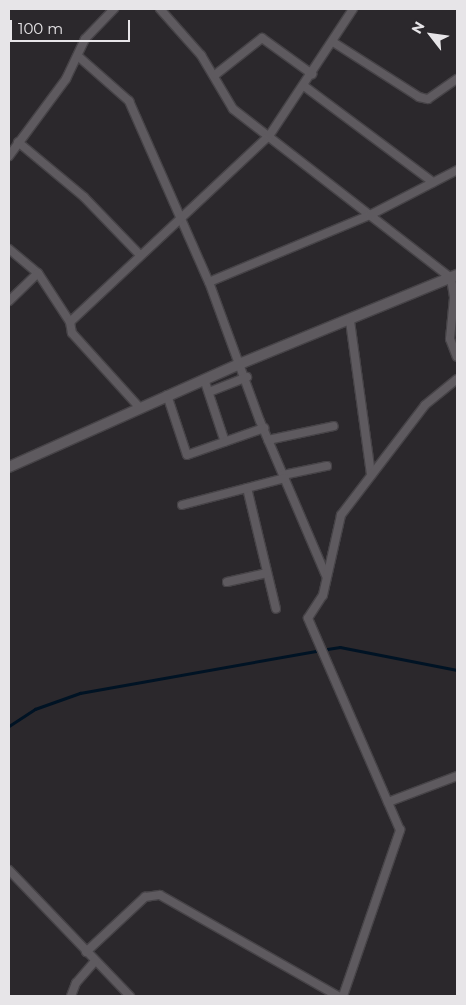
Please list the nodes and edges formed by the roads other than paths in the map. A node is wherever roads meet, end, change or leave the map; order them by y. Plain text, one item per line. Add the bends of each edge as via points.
1 (114, 9) edge
2 (160, 9) edge
3 (352, 9) edge
4 (333, 42) junction
5 (79, 56) junction
6 (312, 74) junction
7 (215, 75) junction
8 (457, 79) edge
9 (304, 86) junction
10 (269, 136) junction
11 (18, 142) junction
12 (9, 156) edge
13 (457, 170) edge
14 (433, 182) junction
15 (370, 215) junction
16 (179, 218) junction
17 (9, 249) edge
18 (140, 255) junction
19 (38, 273) junction
20 (454, 276) edge
21 (209, 282) junction
22 (9, 300) edge
23 (350, 321) junction
24 (70, 322) junction
25 (457, 357) edge
26 (242, 363) junction
27 (247, 377) junction
28 (204, 379) junction
29 (457, 379) edge
30 (209, 392) junction
31 (167, 395) junction
32 (139, 407) junction
33 (334, 426) dead end
34 (264, 428) junction
35 (268, 440) junction
36 (225, 442) junction
37 (9, 466) edge
38 (327, 466) dead end
39 (371, 475) junction
40 (284, 477) junction
41 (247, 488) junction
42 (182, 505) dead end
43 (267, 573) junction
44 (326, 576) junction
45 (227, 582) dead end
46 (276, 609) dead end
47 (457, 776) edge
48 (388, 802) junction
49 (9, 870) edge
50 (86, 952) junction
51 (95, 961) junction
52 (71, 996) edge
53 (130, 996) edge
54 (338, 996) edge
55 (343, 996) edge

1 - 5 street via 90,31
2 - 7 street
3 - 4 street
4 - 6 street
4 - 8 street via 419,97 428,99
5 - 11 street
5 - 16 street via 128,102
6 - 7 street via 262,38
6 - 9 street
7 - 10 street via 233,109
9 - 10 street
9 - 14 street
10 - 15 street
10 - 16 street
11 - 12 street
11 - 18 street via 84,196
13 - 14 street
14 - 15 street
15 - 20 street
15 - 21 street
16 - 18 street
16 - 21 street
17 - 19 street
18 - 24 street
19 - 22 street
19 - 24 street
20 - 23 street
20 - 25 street via 450,339
21 - 26 street
23 - 26 street
23 - 39 street
24 - 32 street via 72,334
26 - 27 street
26 - 28 street
27 - 30 street
27 - 34 street
28 - 30 street
28 - 31 street
29 - 39 street via 425,405
30 - 36 street
31 - 32 street
31 - 36 street via 188,455
32 - 37 street
33 - 35 street
34 - 35 street
34 - 36 street
35 - 40 street
38 - 40 street
39 - 44 street via 341,515
40 - 41 street
40 - 44 street
41 - 42 street
41 - 43 street
43 - 45 street
43 - 46 street
44 - 48 street via 323,595 308,618
47 - 48 street
48 - 55 street via 400,830
49 - 50 street
50 - 51 street
50 - 54 street via 145,897 160,895
51 - 52 street via 76,982
51 - 53 street

